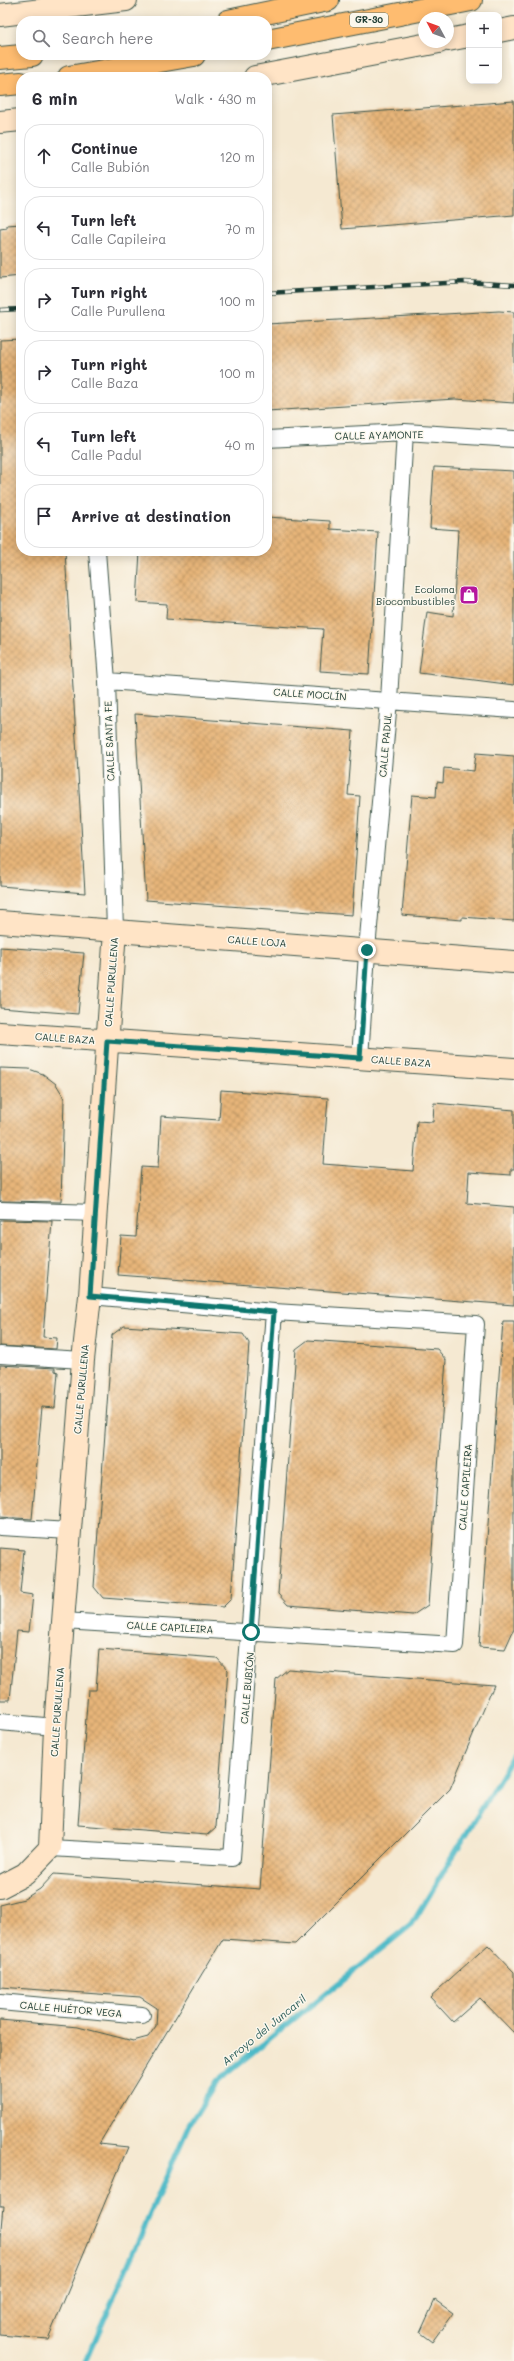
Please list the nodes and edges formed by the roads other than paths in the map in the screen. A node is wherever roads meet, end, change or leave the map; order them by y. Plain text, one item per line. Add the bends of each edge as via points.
1 (126, 0) edge
2 (328, 0) edge
3 (471, 0) edge
4 (5, 10) edge
5 (252, 16) edge
6 (514, 28) edge
7 (502, 30) edge
8 (466, 37) edge
9 (272, 39) edge
10 (454, 39) edge
11 (418, 46) edge
12 (16, 56) edge
13 (0, 58) edge
14 (166, 60) edge
15 (97, 72) edge
16 (272, 74) edge
17 (16, 83) edge
18 (0, 85) edge
19 (16, 120) edge
20 (0, 122) edge
21 (405, 432) junction
22 (272, 439) edge
23 (514, 439) edge
24 (97, 556) edge
25 (107, 681) junction
26 (389, 700) junction
27 (514, 710) edge
28 (0, 922) edge
29 (115, 930) junction
30 (367, 950) junction
31 (514, 962) edge
32 (0, 1033) edge
33 (107, 1041) junction
34 (360, 1058) junction
35 (514, 1070) edge
36 (0, 1210) edge
37 (96, 1213) junction
38 (90, 1296) junction
39 (274, 1312) junction
40 (0, 1355) edge
41 (83, 1360) junction
42 (0, 1526) edge
43 (70, 1531) junction
44 (63, 1621) junction
45 (251, 1632) junction
46 (0, 1722) edge
47 (55, 1727) junction
48 (50, 1848) junction
49 (0, 1888) edge
50 (0, 2002) edge
51 (142, 2015) dead end

1 - 4 street
2 - 5 highway
3 - 9 highway, GR-30
6 - 7 street
8 - 10 street
11 - 16 street
12 - 13 highway
14 - 15 highway
17 - 18 highway
19 - 20 street
21 - 22 street, CALLE AYAMONTE
21 - 23 street, CALLE AYAMONTE
21 - 26 street, CALLE PADUL
24 - 25 street, CALLE SANTA FE
25 - 26 street, CALLE MOCLÍN
25 - 29 street, CALLE SANTA FE
26 - 27 street, CALLE MOCLÍN
26 - 30 street, CALLE PADUL
28 - 29 street, CALLE LOJA
29 - 30 street, CALLE LOJA
29 - 33 street, CALLE PURULLENA
30 - 31 street, CALLE LOJA
30 - 34 street, CALLE PADUL
32 - 33 street, CALLE BAZA
33 - 34 street, CALLE BAZA
33 - 37 street, CALLE PURULLENA
34 - 35 street, CALLE BAZA
36 - 37 street
37 - 38 street, CALLE PURULLENA
38 - 39 street, CALLE CAPILEIRA
38 - 41 street, CALLE PURULLENA
39 - 45 street, CALLE BUBIÓN
39 - 45 street, CALLE CAPILEIRA via 476,1324 455,1645
40 - 41 street
41 - 43 street, CALLE PURULLENA
42 - 43 street
43 - 44 street, CALLE PURULLENA
44 - 45 street, CALLE CAPILEIRA
44 - 47 street, CALLE PURULLENA
45 - 48 street, CALLE BUBIÓN via 232,1858
46 - 47 street
47 - 48 street, CALLE PURULLENA
48 - 49 street via 25,1874
50 - 51 street, CALLE HUÉTOR VEGA

